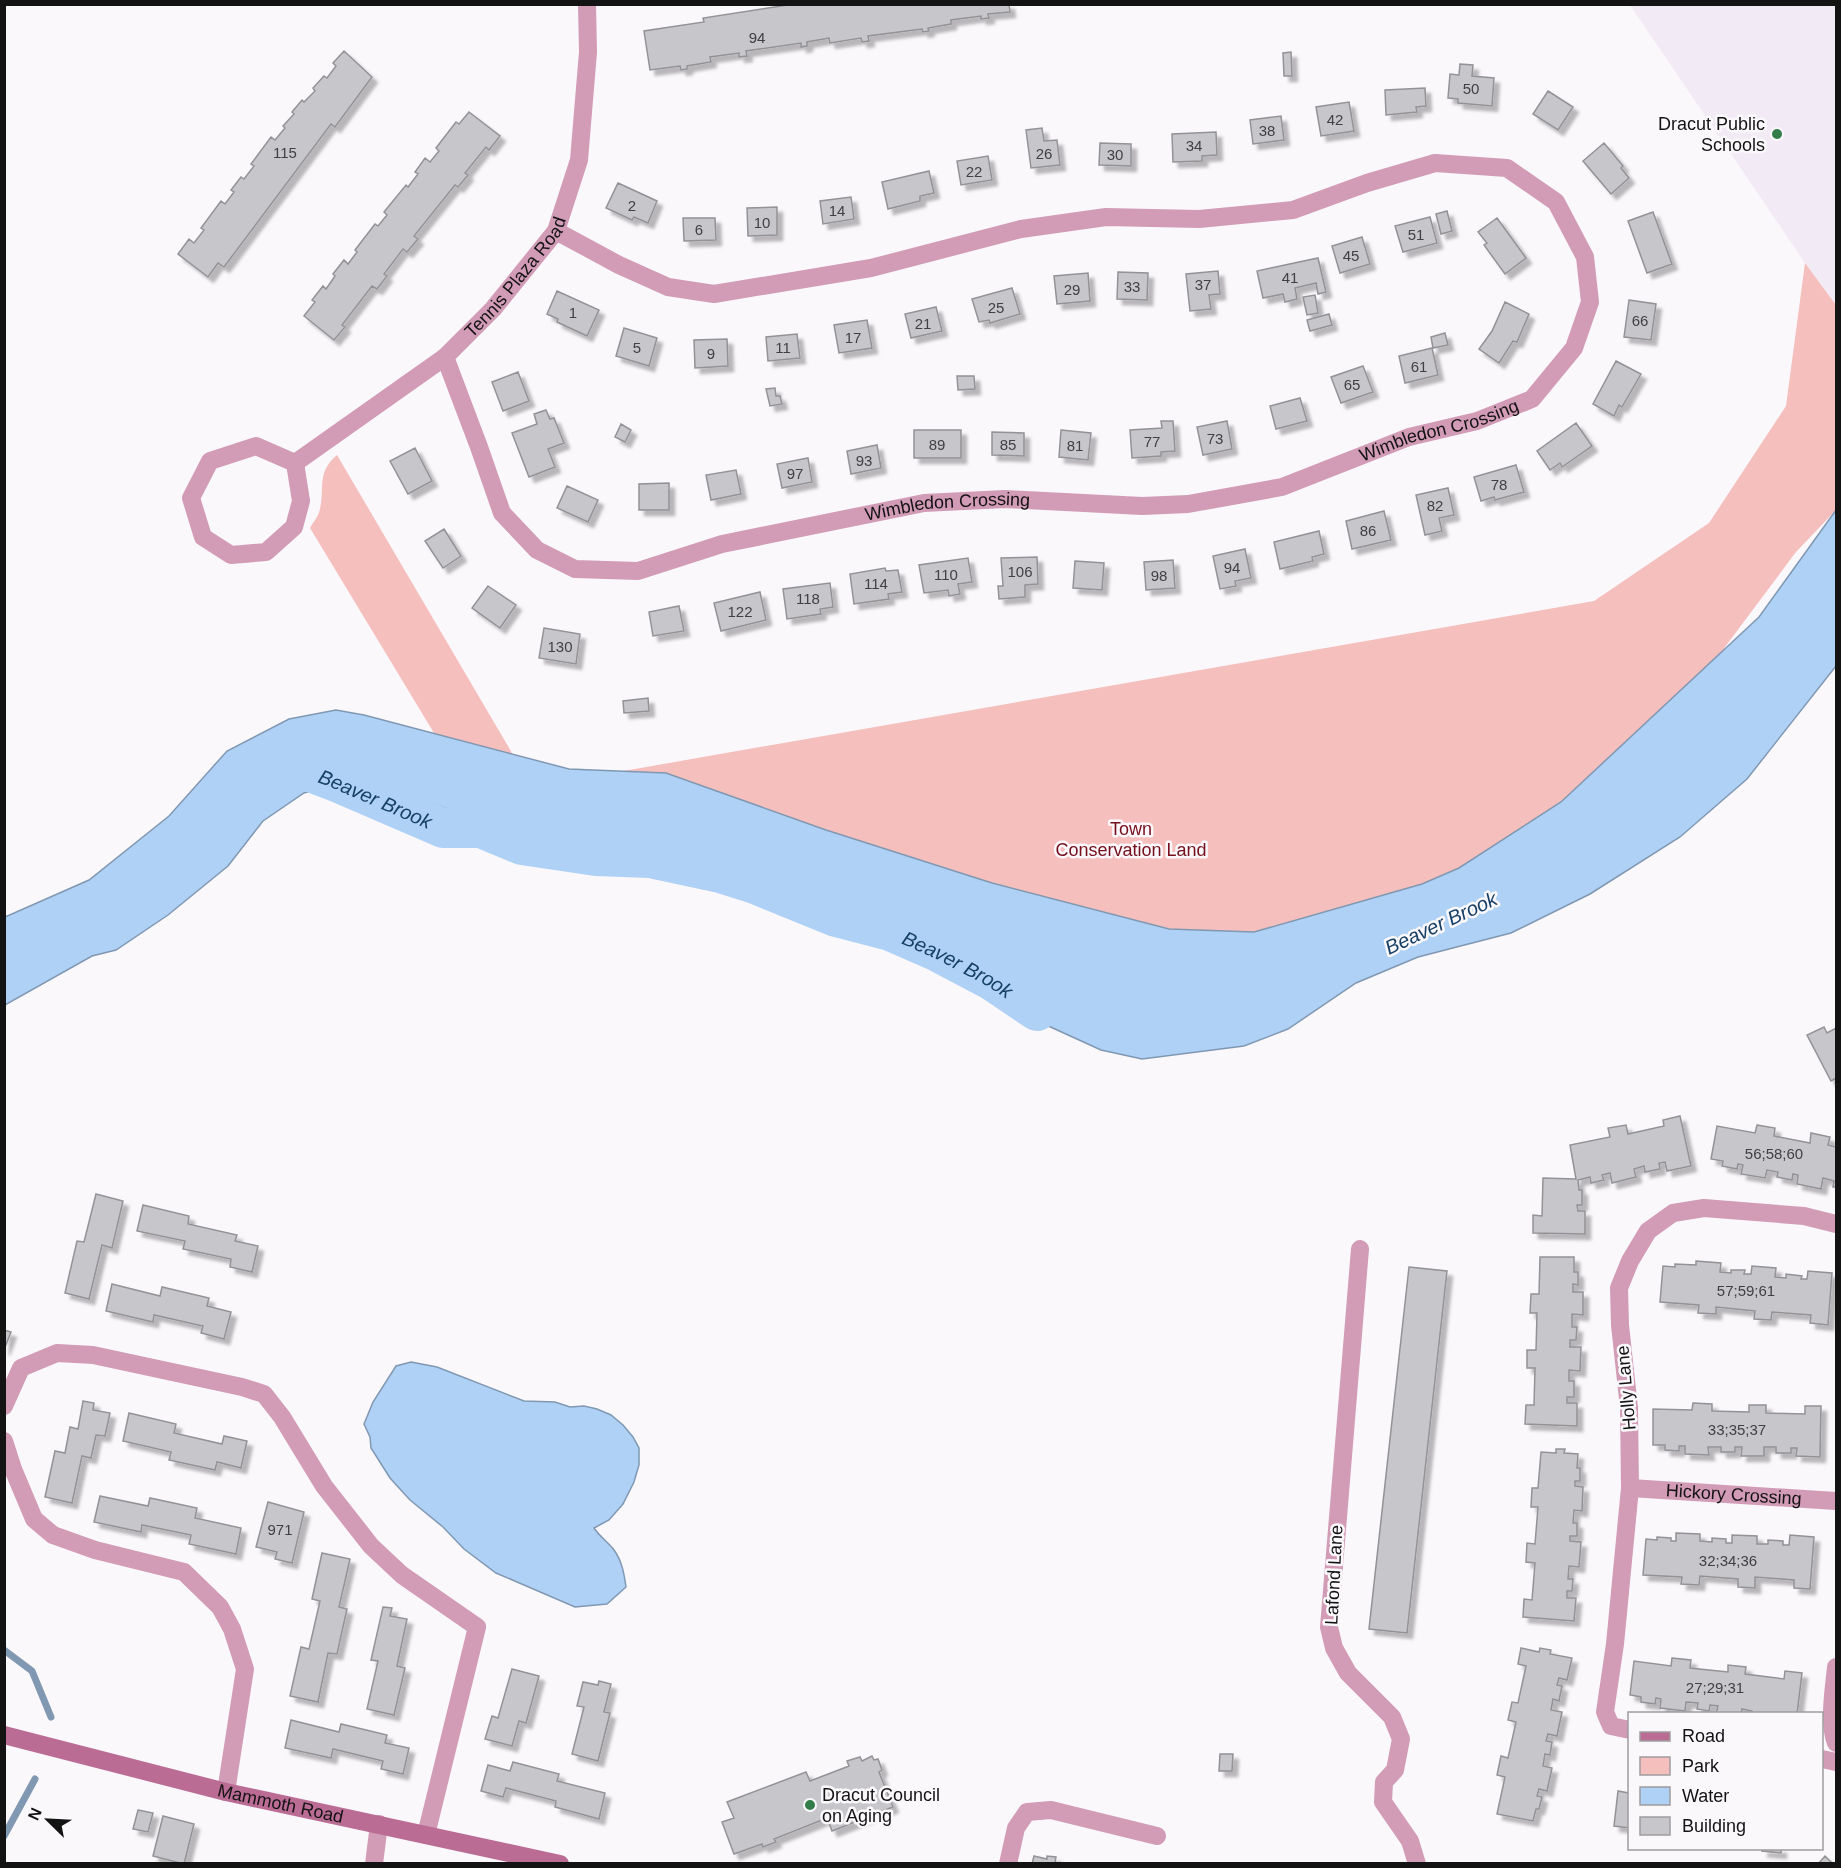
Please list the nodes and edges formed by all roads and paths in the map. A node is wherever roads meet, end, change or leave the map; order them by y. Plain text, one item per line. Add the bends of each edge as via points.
1 (587, 4) edge
2 (556, 231) junction
3 (445, 357) junction
4 (295, 463) junction
5 (1836, 1224) edge
6 (1360, 1249) dead end
7 (4, 1406) edge
8 (4, 1441) edge
9 (1630, 1488) junction
10 (1836, 1501) edge
11 (1836, 1667) edge
12 (1628, 1730) edge
13 (4, 1736) edge
14 (1836, 1743) edge
15 (226, 1792) junction
16 (379, 1824) junction
17 (426, 1835) junction
18 (1157, 1836) dead end
19 (374, 1863) edge
20 (560, 1863) edge
21 (1008, 1863) edge
22 (1417, 1863) edge

1 - 2 street, Tennis Plaza Road via 588,52 579,160
2 - 3 street, Tennis Plaza Road via 493,309
2 - 3 street, Wimbledon Crossing via 668,287 714,294 871,268 1021,229 1106,217 1199,219 1293,210 1435,163 1507,168 1556,202 1585,257 1590,302 1574,348 1532,399 1477,420 1409,437 1282,487 1188,504 1142,506 1005,499 924,503 722,544 638,571 575,569 537,550 502,513
3 - 4 street, Tennis Plaza Road
4 - 4 street via 301,501 294,527 266,552 231,555 203,537 191,498 210,461 256,447
5 - 9 street, Holly Lane via 1804,1216 1704,1208 1673,1213 1648,1231 1619,1288 1629,1408
6 - 22 street, Lafond Lane via 1329,1627 1348,1673 1392,1718 1401,1739 1395,1770 1384,1782 1383,1802 1410,1841
7 - 17 street via 21,1368 57,1353 93,1355 264,1394 324,1486 371,1546 402,1575 477,1627
8 - 15 street via 34,1519 52,1535 184,1572 220,1607 245,1669
9 - 10 street, Hickory Crossing
9 - 12 street, Holly Lane via 1605,1712 1611,1726
11 - 14 street
13 - 15 main road, Mammoth Road
15 - 16 main road, Mammoth Road
16 - 17 main road, Mammoth Road
16 - 19 street
17 - 20 main road, Mammoth Road
18 - 21 street via 1051,1810 1027,1812 1016,1828

